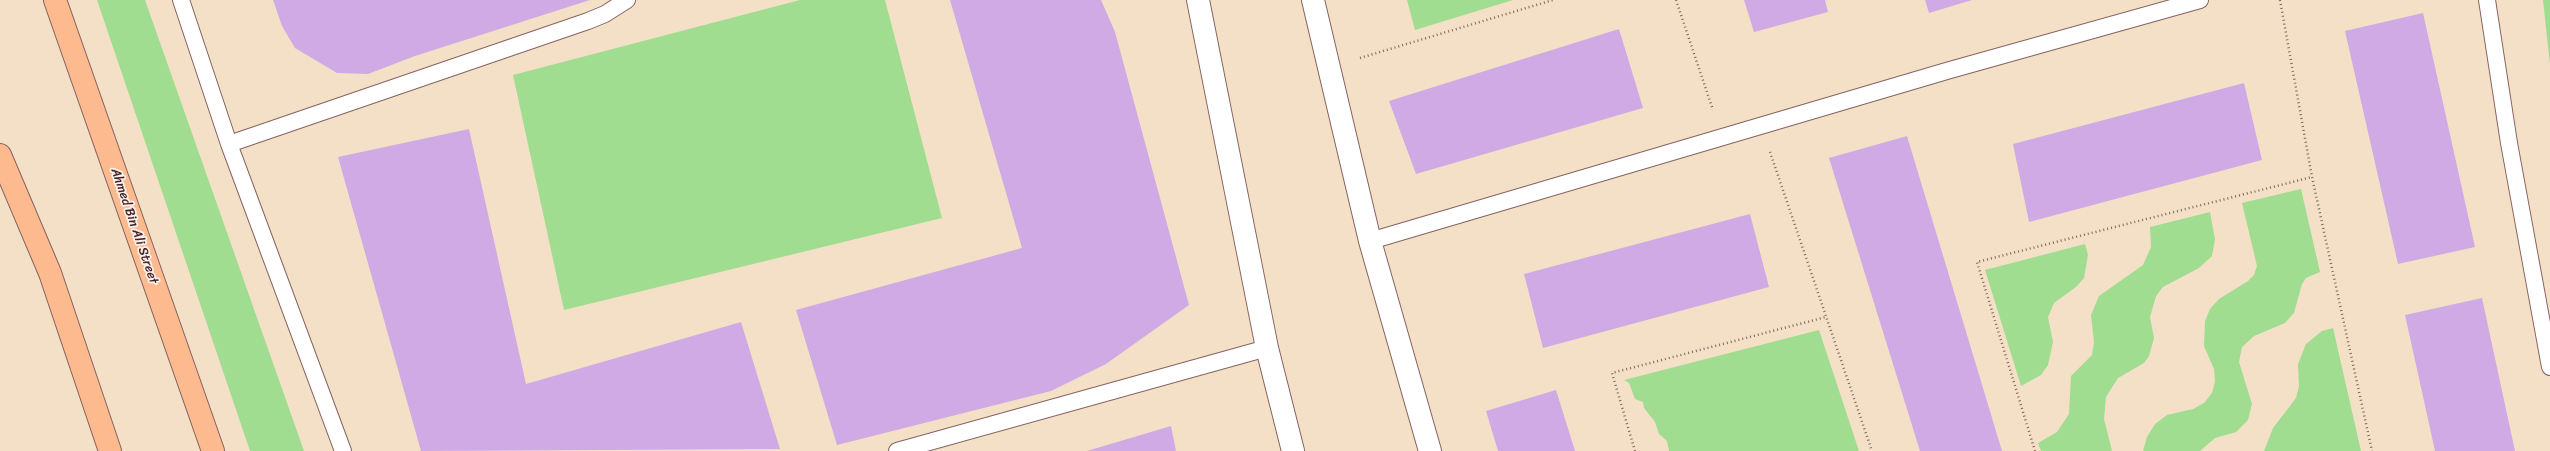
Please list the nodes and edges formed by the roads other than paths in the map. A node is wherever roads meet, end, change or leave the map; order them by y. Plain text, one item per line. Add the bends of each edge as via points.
1 (55, 0) edge
2 (181, 0) edge
3 (627, 0) edge
4 (1198, 0) edge
5 (1313, 0) edge
6 (2200, 0) edge
7 (2487, 0) edge
8 (229, 144) junction
9 (0, 155) edge
10 (1370, 241) junction
11 (1267, 348) junction
12 (2550, 367) edge
13 (110, 451) edge
14 (213, 451) edge
15 (343, 451) edge
16 (897, 451) edge
17 (1293, 451) edge
18 (1430, 451) edge

1 - 14 main road, Ahmed Bin Ali Street
2 - 8 lane
3 - 8 lane via 588,21
4 - 11 street
5 - 10 street
6 - 10 lane via 1761,125
7 - 12 lane via 2509,143
8 - 15 lane
9 - 13 main road via 50,273
10 - 18 street
11 - 16 lane
11 - 17 street

